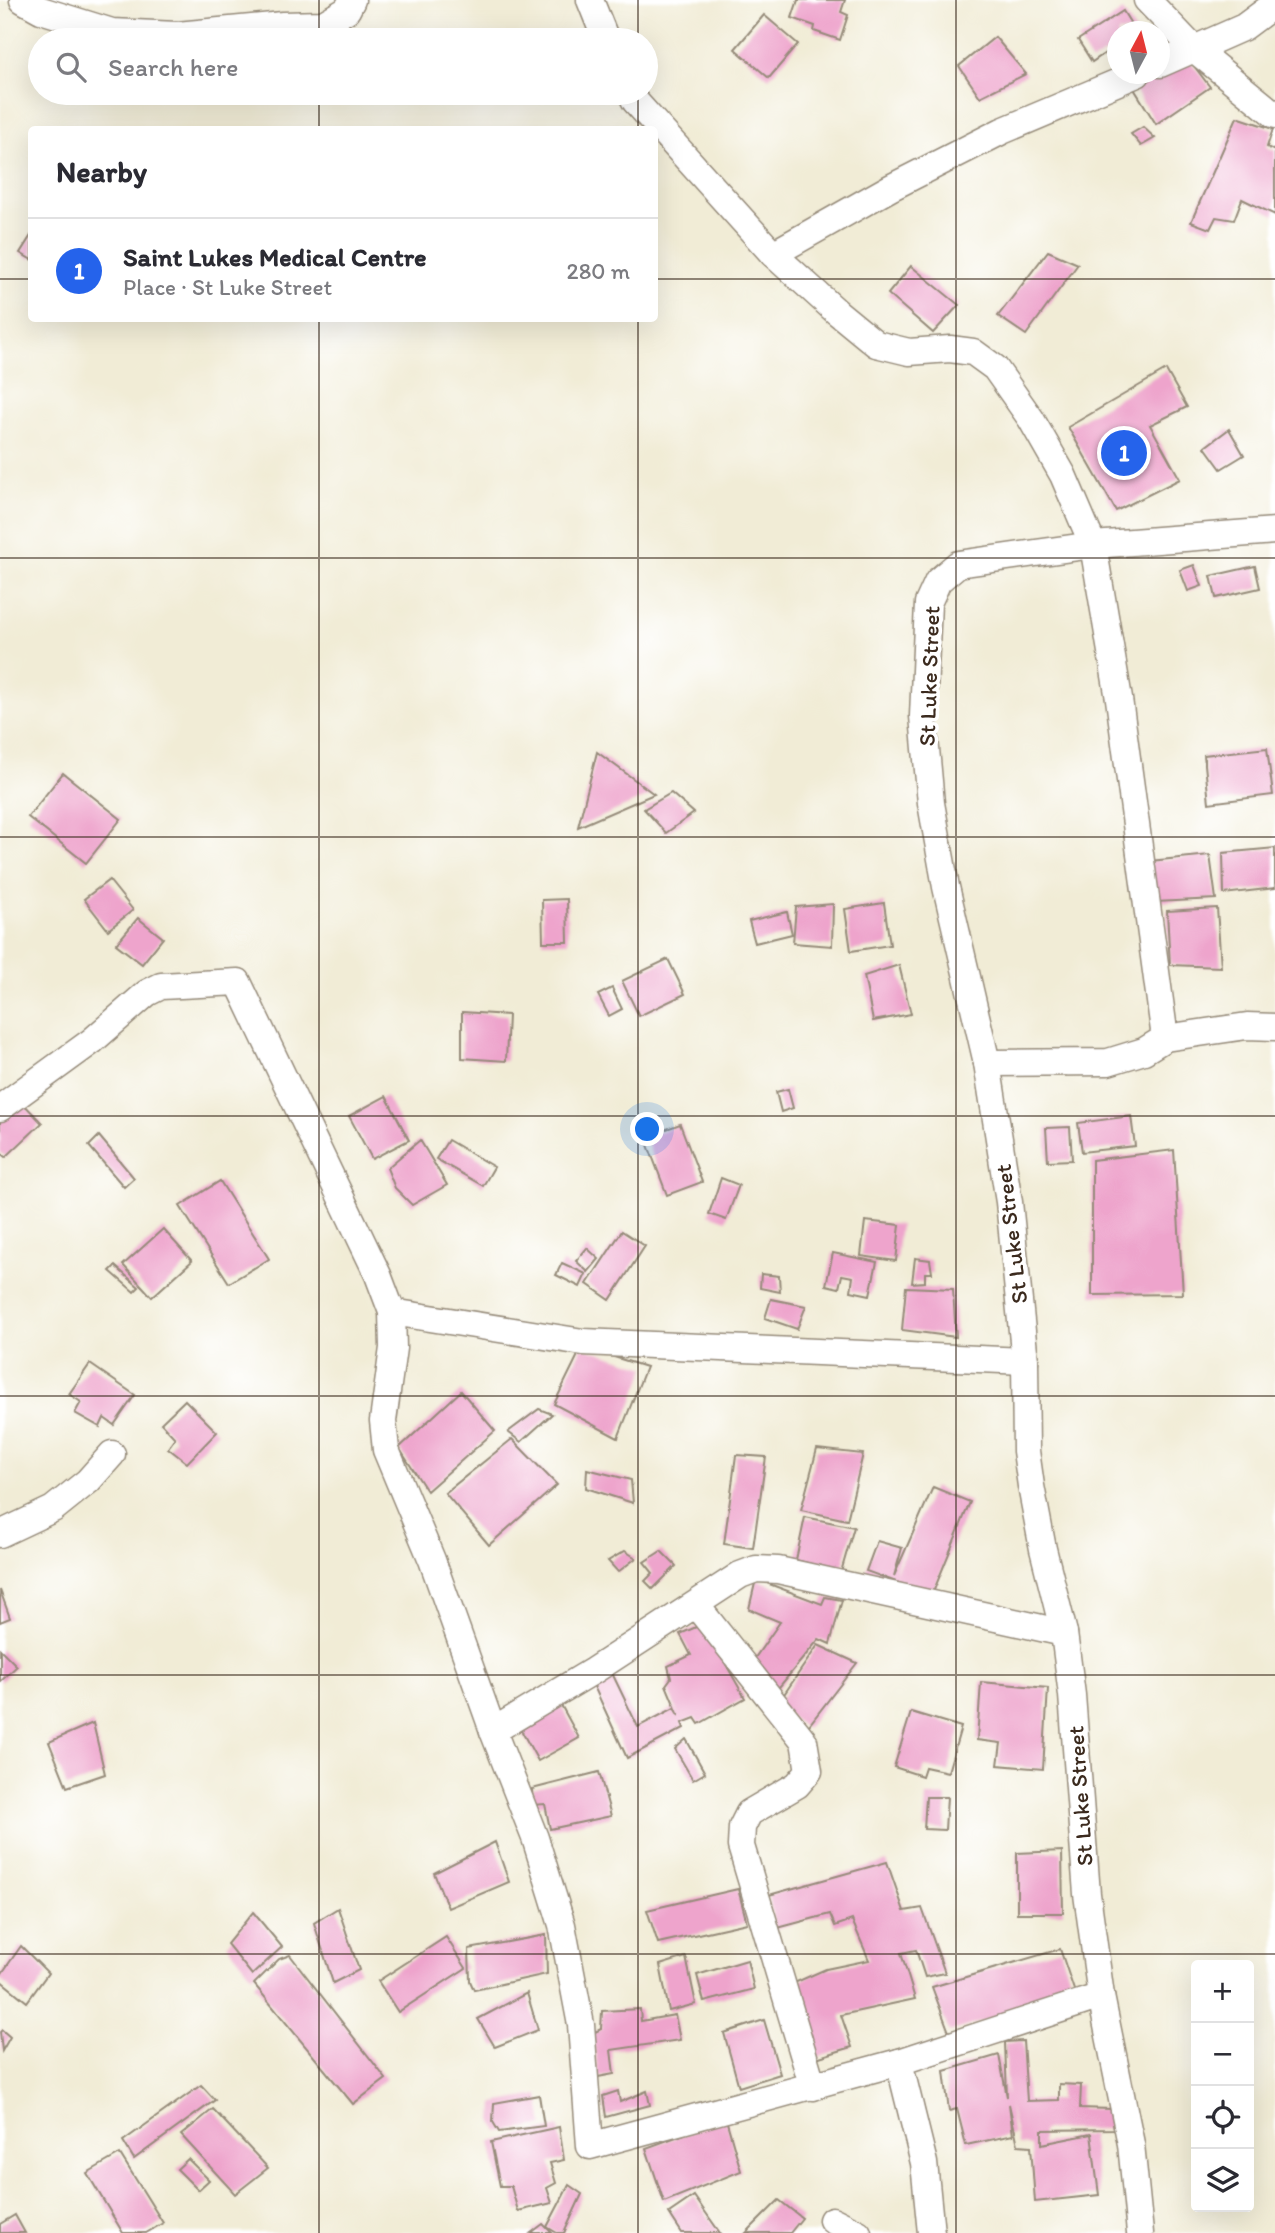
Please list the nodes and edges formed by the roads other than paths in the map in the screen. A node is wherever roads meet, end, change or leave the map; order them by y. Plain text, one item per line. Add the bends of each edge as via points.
1 (23, 0) edge
2 (352, 0) edge
3 (590, 0) edge
4 (1147, 0) edge
5 (1275, 4) edge
6 (100, 28) edge
7 (251, 28) edge
8 (601, 28) edge
9 (1194, 49) junction
10 (1170, 60) edge
11 (1112, 84) edge
12 (639, 105) edge
13 (1275, 115) edge
14 (658, 126) edge
15 (658, 126) edge
16 (773, 254) junction
17 (1275, 531) edge
18 (1093, 545) junction
19 (1275, 1027) edge
20 (1165, 1038) junction
21 (988, 1063) junction
22 (0, 1108) edge
23 (392, 1312) junction
24 (1025, 1361) junction
25 (112, 1454) dead end
26 (0, 1534) edge
27 (696, 1605) junction
28 (1064, 1633) junction
29 (493, 1731) junction
30 (1101, 1996) junction
31 (899, 2062) junction
32 (813, 2087) junction
33 (832, 2220) dead end
34 (858, 2233) edge
35 (931, 2233) edge
36 (1140, 2233) edge

1 - 6 street
2 - 7 street via 347,9 323,24
3 - 8 street
4 - 9 street
5 - 9 street via 1244,27
9 - 10 street
9 - 13 street
11 - 16 street via 1002,131
12 - 14 street
15 - 16 street
16 - 18 street via 876,344 909,352 973,352 995,368 1063,475
17 - 18 street, St Luke Street
18 - 20 street
18 - 21 street, St Luke Street via 958,564 938,581 928,603 923,716 931,803
19 - 20 street via 1247,1026
20 - 21 street via 1144,1051 1108,1062
21 - 24 street, St Luke Street via 1009,1202
22 - 23 street via 92,1041 146,993 161,986 238,982
23 - 24 street via 583,1342
23 - 29 street via 393,1348 383,1421 386,1450 432,1560
24 - 28 street, St Luke Street via 1031,1486
25 - 26 street via 53,1509
27 - 28 street via 740,1575 756,1569 778,1570
27 - 29 street
27 - 32 street via 804,1741 808,1756 809,1771 797,1785 749,1814 742,1827 741,1846
28 - 30 street, St Luke Street via 1087,1894
29 - 32 street via 535,1838 562,1926 582,2025 590,2146
30 - 31 street
30 - 36 street, St Luke Street via 1131,2144
31 - 32 street
31 - 35 street via 924,2163
33 - 34 street

